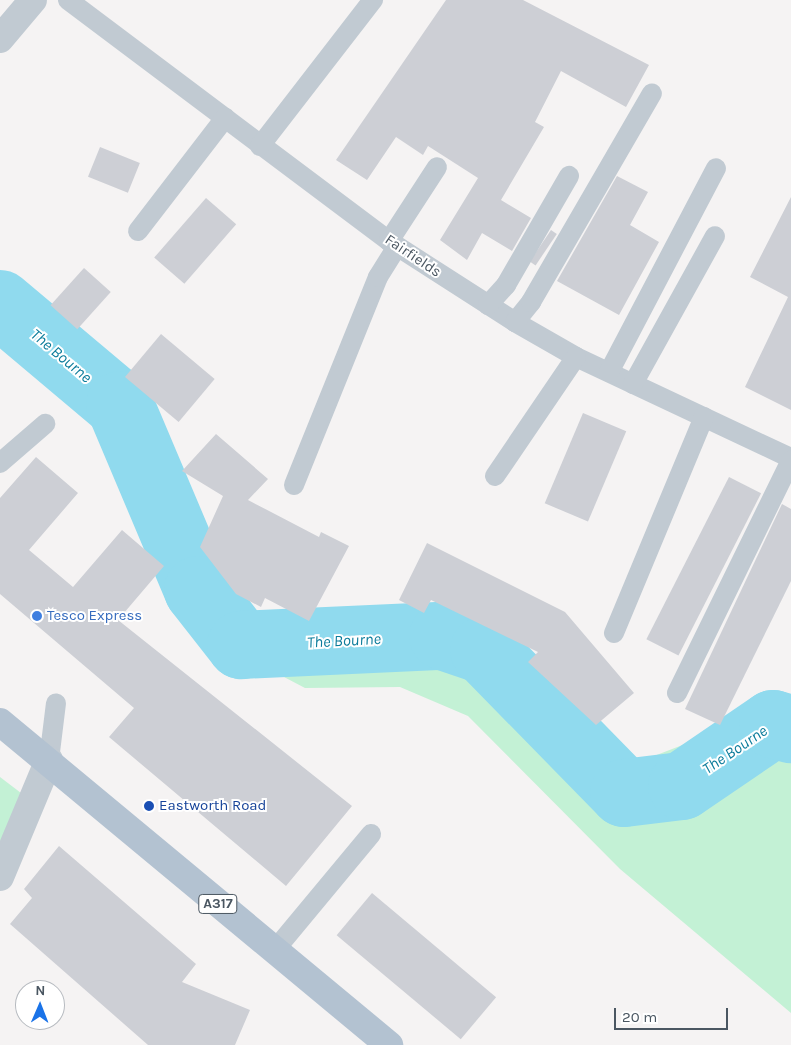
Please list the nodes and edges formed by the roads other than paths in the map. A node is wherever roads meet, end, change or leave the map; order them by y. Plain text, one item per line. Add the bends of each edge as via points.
1 (33, 0) edge
2 (68, 0) edge
3 (373, 0) edge
4 (0, 39) edge
5 (652, 93) dead end
6 (225, 118) junction
7 (260, 146) junction
8 (437, 167) dead end
9 (716, 168) dead end
10 (569, 176) dead end
11 (138, 231) dead end
12 (715, 236) dead end
13 (393, 243) junction
14 (488, 305) junction
15 (515, 322) junction
16 (576, 357) junction
17 (609, 372) junction
18 (634, 384) junction
19 (704, 417) junction
20 (44, 424) dead end
21 (791, 459) edge
22 (0, 463) edge
23 (495, 476) dead end
24 (294, 485) dead end
25 (614, 633) dead end
26 (678, 693) dead end
27 (56, 703) dead end
28 (0, 722) edge
29 (49, 760) junction
30 (371, 834) dead end
31 (0, 877) edge
32 (274, 951) junction
33 (389, 1045) edge

1 - 4 street
2 - 6 lane, Fairfields
3 - 7 lane
5 - 15 lane via 531,302
6 - 7 lane, Fairfields
6 - 11 lane
7 - 13 lane, Fairfields
8 - 13 lane
9 - 17 lane
10 - 14 lane via 506,285
12 - 18 lane
13 - 14 lane, Fairfields
13 - 24 lane
14 - 15 lane, Fairfields
15 - 16 lane, Fairfields
16 - 17 lane, Fairfields
16 - 23 lane
17 - 18 lane, Fairfields
18 - 19 lane, Fairfields
19 - 21 lane, Fairfields
19 - 25 lane
20 - 22 lane
21 - 26 lane
27 - 29 lane
28 - 29 main road, A317
29 - 31 street
29 - 32 main road, A317
30 - 32 lane
32 - 33 main road, A317

